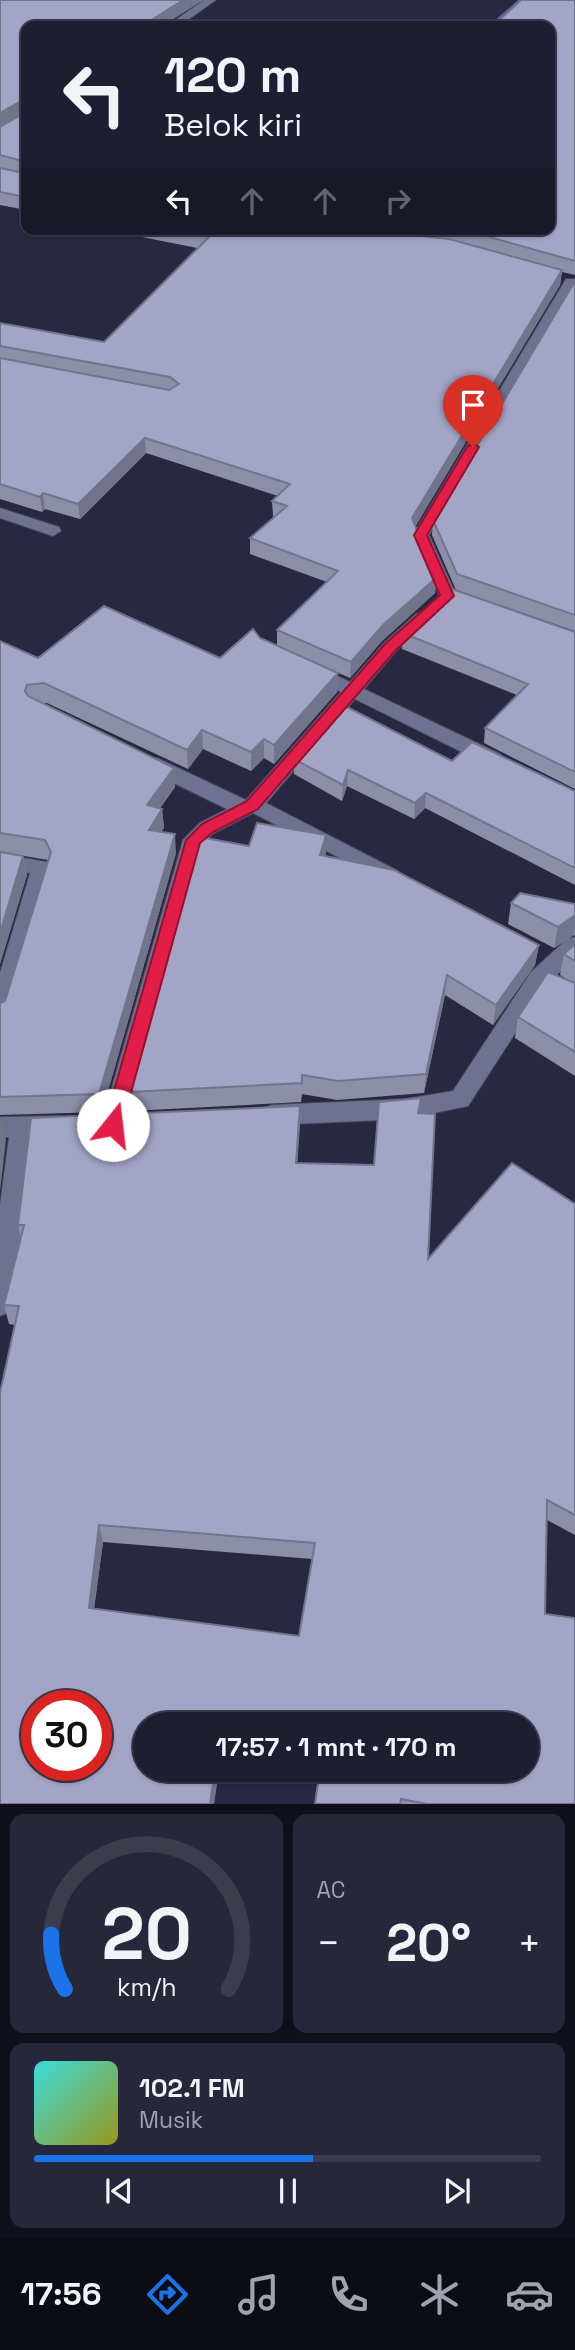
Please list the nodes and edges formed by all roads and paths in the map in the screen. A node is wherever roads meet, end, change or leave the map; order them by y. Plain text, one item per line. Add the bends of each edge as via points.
1 (211, 0) edge
2 (180, 21) edge
3 (568, 281) edge
4 (0, 513) edge
5 (53, 531) dead end
6 (292, 662) edge
7 (354, 689) junction
8 (136, 756) edge
9 (514, 769) edge
10 (249, 807) junction
11 (0, 860) edge
12 (410, 887) edge
13 (575, 945) edge
14 (532, 949) edge
15 (548, 970) junction
16 (563, 990) edge
17 (0, 1011) edge
18 (244, 1116) edge
19 (139, 1123) edge
20 (113, 1125) junction
21 (11, 1127) edge
22 (0, 1304) edge

1 - 2 street
3 - 7 street via 421,535 453,598 390,648
4 - 5 street
6 - 7 street
7 - 9 street
7 - 10 street
8 - 10 street
10 - 12 street
10 - 20 street via 193,840
11 - 17 street via 41,870
13 - 15 street
14 - 15 street
15 - 16 street
15 - 18 street via 460,1100 405,1109
19 - 20 street
20 - 21 street
21 - 22 street

